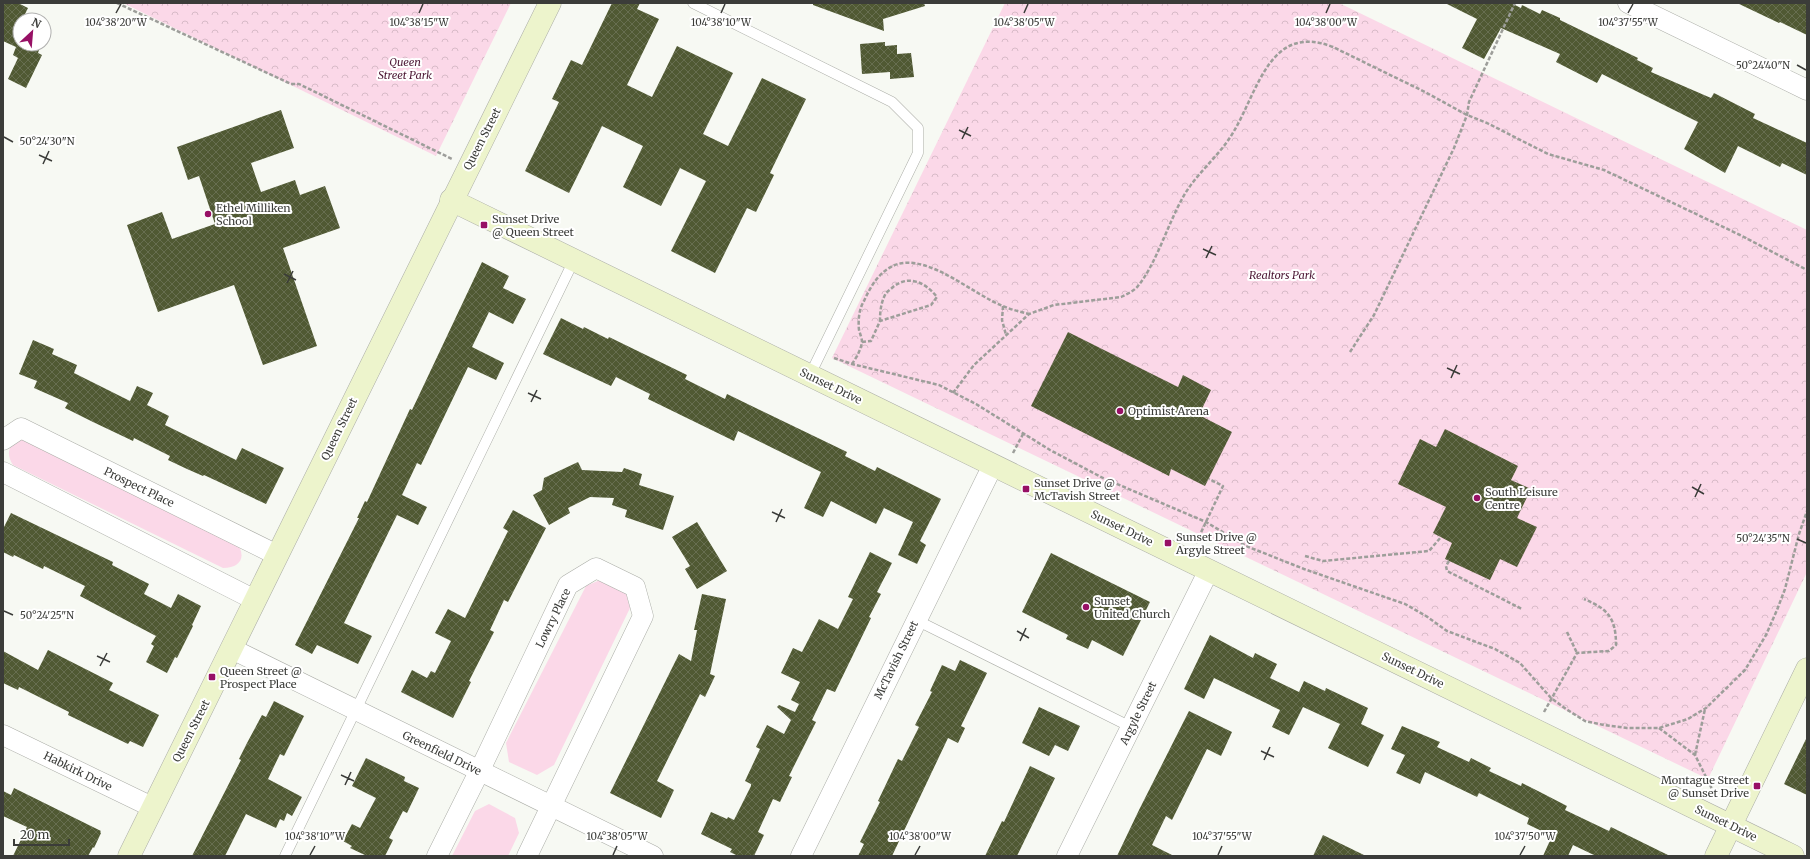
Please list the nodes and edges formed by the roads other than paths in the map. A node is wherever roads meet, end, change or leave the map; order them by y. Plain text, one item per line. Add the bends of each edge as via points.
1 (550, 3) edge
2 (692, 3) edge
3 (1628, 3) edge
4 (1807, 90) edge
5 (451, 200) junction
6 (574, 260) junction
7 (810, 375) junction
8 (3, 440) edge
9 (993, 465) junction
10 (3, 472) edge
11 (277, 555) junction
12 (1209, 570) junction
13 (255, 600) junction
14 (916, 620) junction
15 (232, 649) junction
16 (1807, 668) edge
17 (356, 711) junction
18 (1131, 727) junction
19 (3, 735) edge
20 (479, 772) junction
21 (152, 807) junction
22 (552, 807) junction
23 (1731, 826) junction
24 (129, 856) edge
25 (285, 856) edge
26 (437, 856) edge
27 (527, 856) edge
28 (652, 856) edge
29 (801, 856) edge
30 (1067, 856) edge
31 (1716, 856) edge
32 (1793, 856) edge

1 - 5 street, Queen Street
2 - 7 lane via 892,102 918,128 918,153
3 - 4 street
5 - 6 street, Sunset Drive
5 - 11 street, Queen Street
6 - 7 street, Sunset Drive
6 - 17 lane
7 - 9 street, Sunset Drive
8 - 11 street, Prospect Place via 21,428
9 - 12 street, Sunset Drive
9 - 14 street, McTavish Street
10 - 13 street
11 - 13 street, Queen Street
12 - 18 street, Argyle Street
12 - 23 street, Sunset Drive
13 - 15 street, Queen Street
14 - 18 lane
14 - 29 street, McTavish Street
15 - 17 street, Greenfield Drive
15 - 21 street, Queen Street
16 - 23 street
17 - 20 street, Greenfield Drive
17 - 25 lane
18 - 30 street, Argyle Street
19 - 21 street, Habkirk Drive
20 - 22 street, Greenfield Drive
20 - 22 street, Lowry Place via 568,585 596,568 609,574 635,587 643,616
20 - 26 street, Lowry Place
21 - 24 street, Queen Street
22 - 27 street, Lowry Place
22 - 28 street, Greenfield Drive
23 - 31 street
23 - 32 street, Sunset Drive

